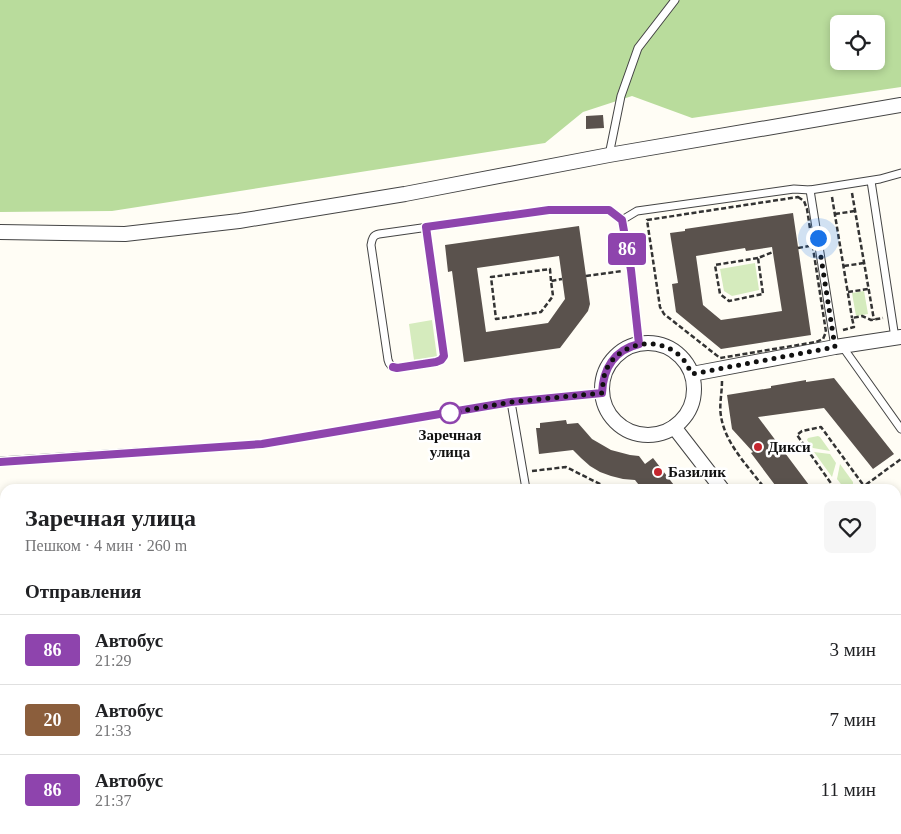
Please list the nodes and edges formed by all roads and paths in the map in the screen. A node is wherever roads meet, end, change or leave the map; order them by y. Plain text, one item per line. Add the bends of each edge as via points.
1 (675, 0) edge
2 (901, 105) edge
3 (609, 155) junction
4 (901, 173) edge
5 (870, 181) junction
6 (810, 190) junction
7 (852, 193) dead end
8 (832, 197) dead end
9 (855, 211) junction
10 (835, 214) junction
11 (622, 220) junction
12 (426, 227) junction
13 (0, 232) edge
14 (813, 245) junction
15 (798, 248) dead end
16 (773, 252) dead end
17 (758, 258) junction
18 (864, 263) junction
19 (844, 266) junction
20 (631, 270) junction
21 (586, 276) dead end
22 (562, 279) dead end
23 (551, 281) junction
24 (868, 289) junction
25 (848, 292) junction
26 (852, 318) junction
27 (874, 320) junction
28 (892, 322) junction
29 (830, 332) junction
30 (898, 337) edge
31 (639, 344) junction
32 (838, 347) junction
33 (712, 351) junction
34 (718, 369) junction
35 (692, 374) junction
36 (602, 393) junction
37 (511, 402) junction
38 (674, 427) junction
39 (901, 429) edge
40 (901, 458) edge
41 (0, 462) edge
42 (523, 472) junction
43 (525, 484) edge
44 (600, 484) edge
45 (718, 484) edge
46 (762, 484) edge
47 (831, 484) edge
48 (863, 484) edge
49 (867, 484) edge

1 - 3 lane via 638,48 620,96
2 - 3 street
3 - 13 street via 405,194 239,221 124,234
4 - 5 lane
5 - 6 lane
5 - 28 lane
6 - 11 lane via 794,189 637,211
6 - 29 lane
7 - 9 path
8 - 10 path
9 - 10 path
9 - 18 path
10 - 19 path
11 - 12 lane via 609,210 549,210
11 - 20 lane
12 - 12 lane via 379,234 372,240 388,360 397,368 436,362 444,356
14 - 15 path
14 - 29 path
14 - 33 path via 807,209 798,197 647,220 660,307 664,314
16 - 17 path
17 - 17 path via 763,294 729,301 720,294 715,265
18 - 19 path
18 - 24 path
19 - 25 path
20 - 21 path
20 - 31 lane
22 - 23 path
23 - 23 path via 553,296 541,312 496,319 490,277 550,269
24 - 25 path
24 - 27 path
25 - 26 path
26 - 27 path via 862,316
26 - 29 path via 854,328
27 - 28 path via 884,318 886,323
28 - 30 lane
29 - 32 lane
29 - 33 path via 816,342 720,358
30 - 32 street
31 - 35 street via 668,348 678,354
31 - 36 street via 613,359 603,381
32 - 34 street
32 - 39 lane
33 - 34 path
34 - 35 street
34 - 46 path via 722,382 720,414 724,429
35 - 38 street via 694,386 690,409
36 - 37 lane
36 - 38 street via 610,416 628,431 652,435
37 - 41 lane via 262,444
37 - 42 lane
38 - 45 street
40 - 49 path
42 - 43 lane
42 - 44 path via 566,467
47 - 48 path via 797,435 802,430 821,427

